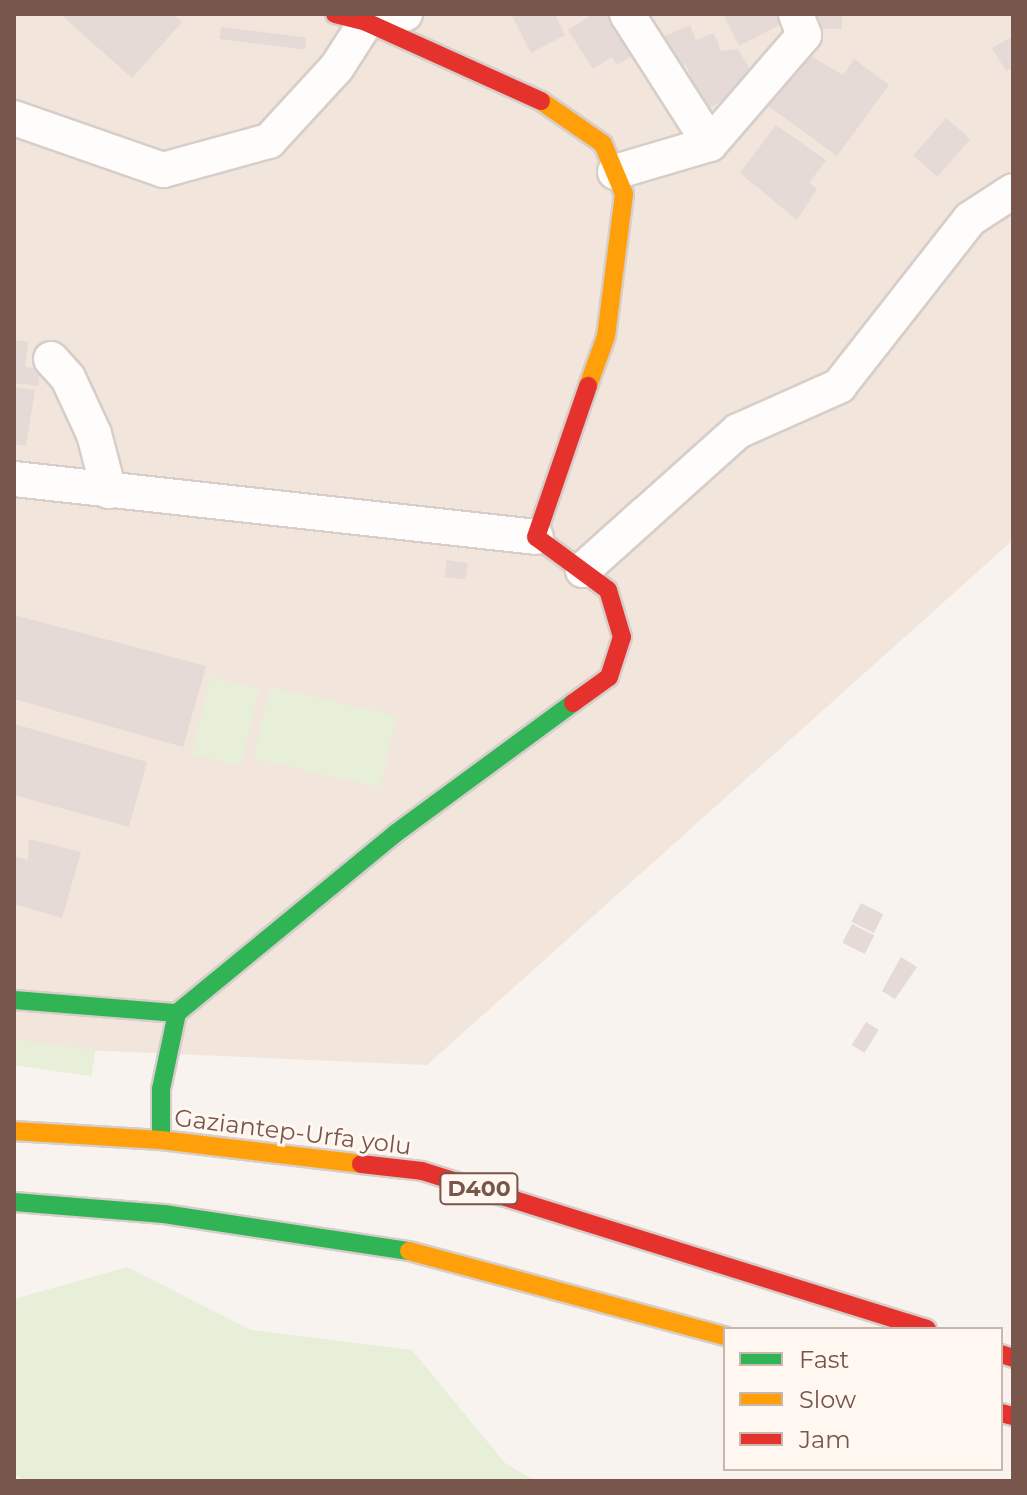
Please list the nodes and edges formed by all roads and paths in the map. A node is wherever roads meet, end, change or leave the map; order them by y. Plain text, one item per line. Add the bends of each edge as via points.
1 (405, 14) edge
2 (627, 14) edge
3 (796, 14) edge
4 (350, 18) edge
5 (14, 118) edge
6 (710, 144) junction
7 (615, 172) junction
8 (1013, 191) edge
9 (51, 359) dead end
10 (14, 479) edge
11 (109, 491) junction
12 (646, 513) dead end
13 (536, 537) junction
14 (583, 570) junction
15 (14, 1000) edge
16 (177, 1013) junction
17 (43, 1112) dead end
18 (14, 1131) edge
19 (161, 1140) junction
20 (14, 1202) edge
21 (921, 1327) edge
22 (723, 1335) edge

1 - 4 street
2 - 6 street
3 - 6 street via 804,35
4 - 5 street via 337,67 269,141 163,170
4 - 7 main road via 558,109 603,144
6 - 7 street
7 - 13 main road via 624,194 606,336
8 - 14 street via 970,219 839,386 738,431
9 - 11 street via 68,378 94,434
10 - 11 street
11 - 13 street
12 - 14 street
13 - 14 main road
14 - 16 main road via 608,590 622,637 609,677 396,833
15 - 16 main road
16 - 19 main road via 161,1089
17 - 19 main road
18 - 19 main road, Gaziantep-Urfa yolu / D400
19 - 21 main road, Gaziantep-Urfa yolu / D400 via 422,1171
20 - 22 main road via 164,1214 399,1248

